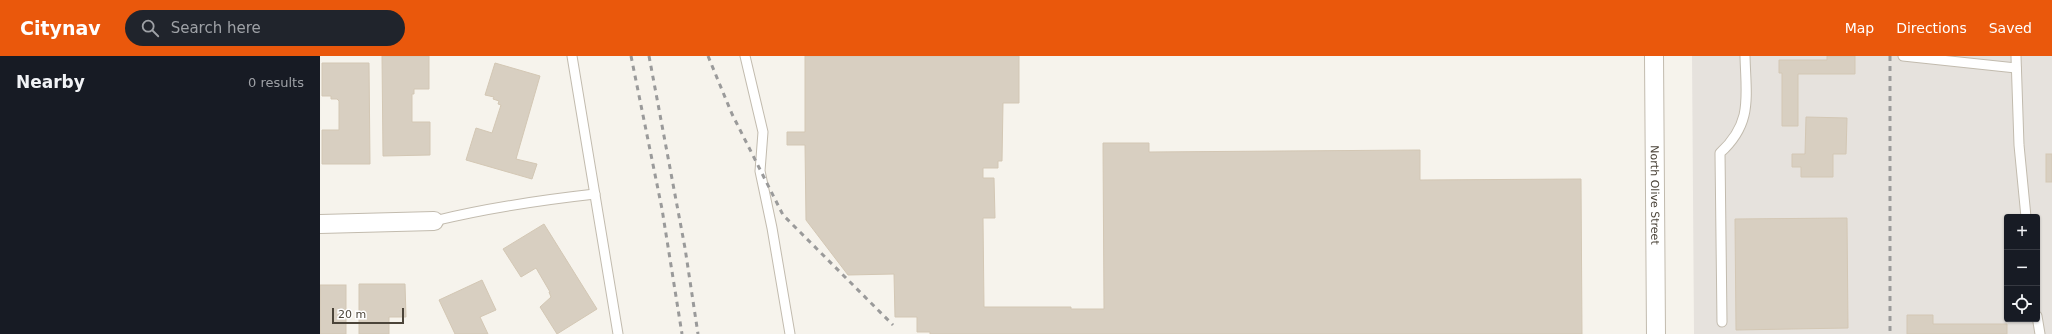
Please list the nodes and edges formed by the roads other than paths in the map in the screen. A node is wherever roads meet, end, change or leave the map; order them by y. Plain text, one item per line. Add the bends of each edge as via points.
1 (572, 56) edge
2 (745, 56) edge
3 (1654, 56) edge
4 (1745, 56) edge
5 (1903, 56) edge
6 (2016, 56) edge
7 (2016, 68) junction
8 (595, 194) junction
9 (2026, 214) edge
10 (434, 221) joint
11 (320, 224) edge
12 (1722, 322) dead end
13 (2038, 322) edge
14 (618, 334) edge
15 (790, 334) edge
16 (1656, 334) edge
17 (2040, 334) edge

1 - 8 lane
2 - 15 lane via 763,132 760,171
3 - 16 street, North Olive Street
4 - 12 lane via 1746,114 1733,141 1720,153
5 - 7 lane
6 - 7 lane
7 - 9 lane via 2019,145
8 - 10 lane via 472,211
8 - 14 lane
10 - 11 street
13 - 17 lane

